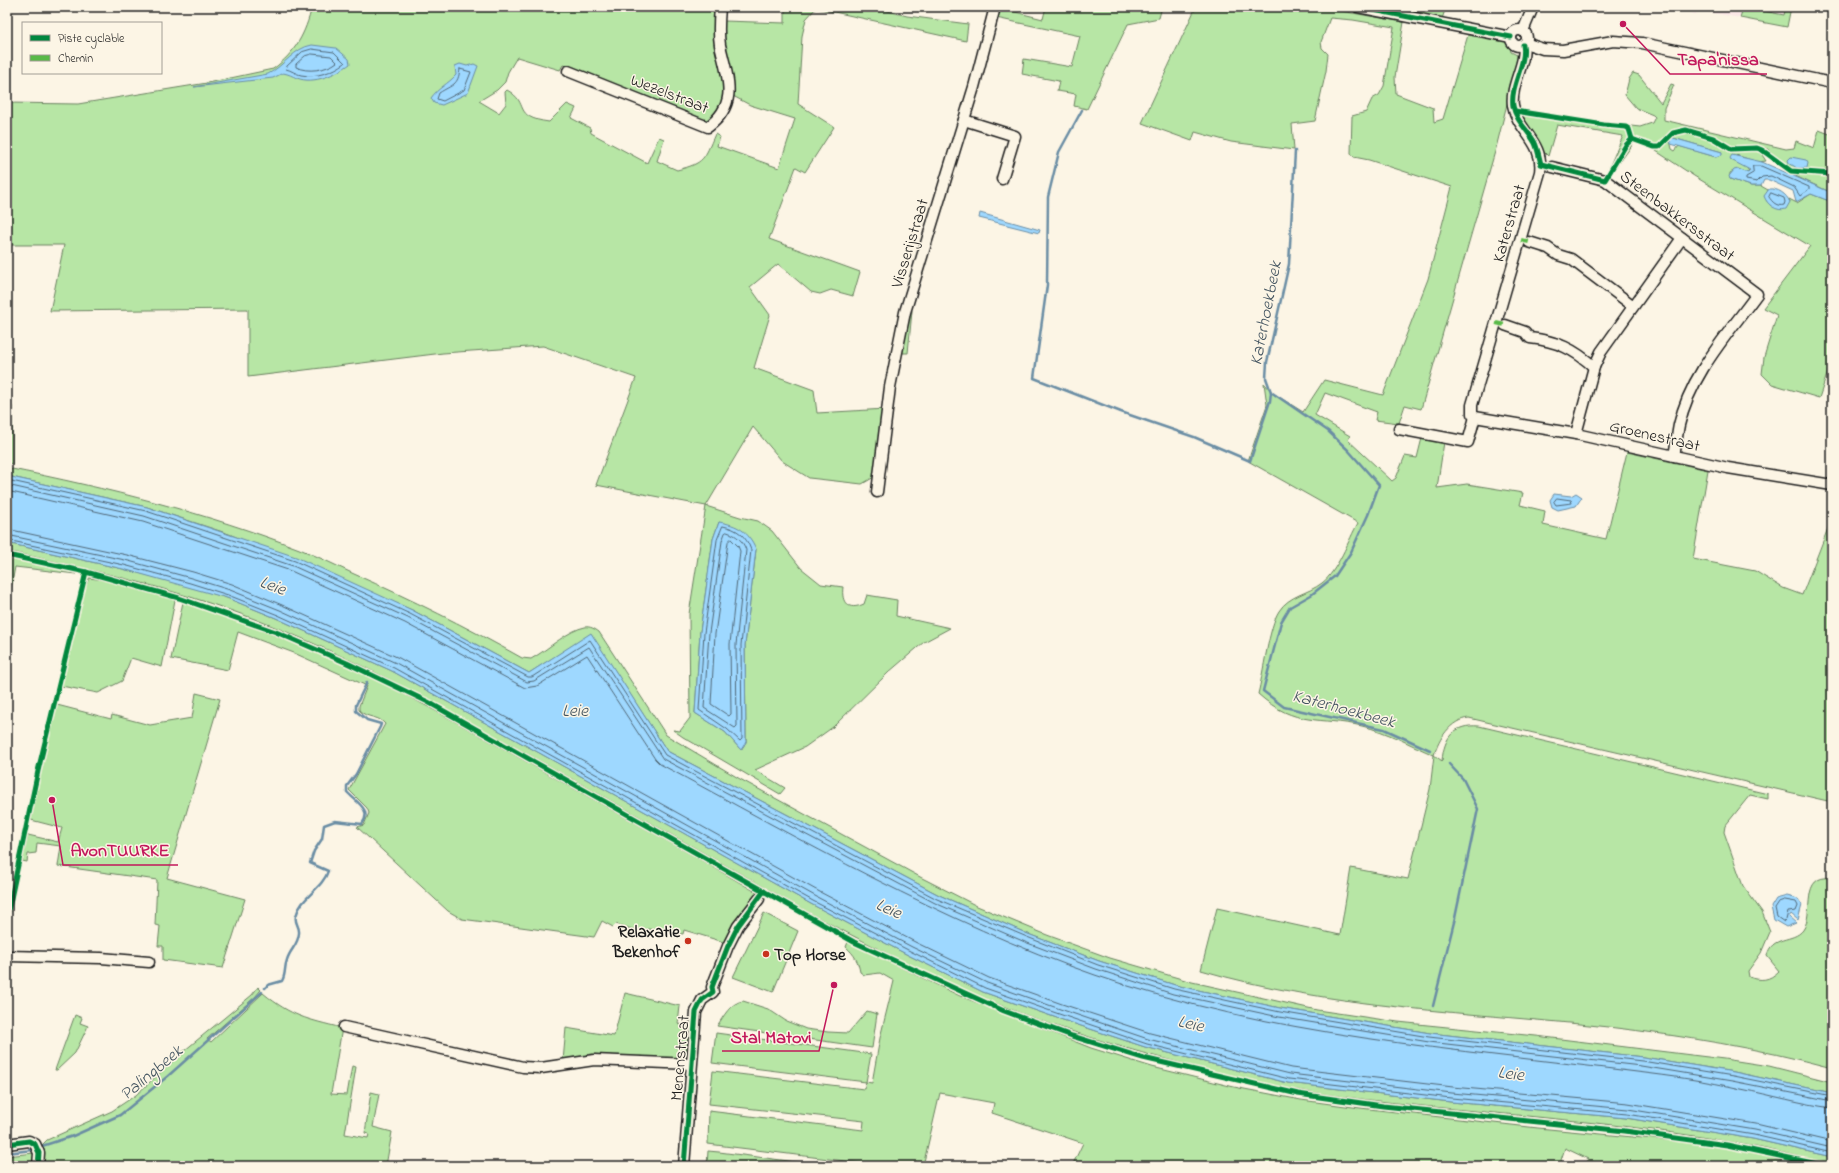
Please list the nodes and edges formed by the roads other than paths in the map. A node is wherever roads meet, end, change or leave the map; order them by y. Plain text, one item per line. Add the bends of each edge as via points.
1 (720, 7) edge
2 (995, 7) edge
3 (1358, 7) edge
4 (1362, 7) edge
5 (1533, 7) edge
6 (1523, 31) junction
7 (1511, 37) junction
8 (1524, 44) junction
9 (568, 71) dead end
10 (1832, 82) edge
11 (964, 120) junction
12 (1552, 167) dead end
13 (1002, 179) dead end
14 (1682, 238) junction
15 (1529, 242) dead end
16 (1632, 305) junction
17 (1505, 326) dead end
18 (1594, 367) junction
19 (1473, 415) junction
20 (1399, 430) dead end
21 (1576, 434) junction
22 (1674, 456) junction
23 (1832, 485) edge
24 (877, 492) dead end
25 (759, 899) dead end
26 (7, 956) edge
27 (149, 962) dead end
28 (344, 1027) dead end
29 (691, 1064) junction
30 (7, 1144) edge
31 (38, 1166) edge
32 (684, 1166) edge

1 - 9 street, Wezelstraat via 720,44 727,67 729,95 722,113 708,127
2 - 11 street, Visserijstraat
3 - 4 street
4 - 7 street
5 - 6 street
6 - 7 street via 1515,31
6 - 8 street via 1526,35
7 - 8 street via 1514,44
8 - 10 street via 1543,49 1563,50 1613,42 1642,43
8 - 19 street, Katerstraat via 1513,104 1518,118 1535,144 1541,164 1472,405
11 - 13 street via 1015,136
11 - 24 street, Visserijstraat via 904,312 890,387
12 - 14 street, Steenbakkersstraat via 1604,180
14 - 16 street
14 - 22 street, Steenbakkersstraat via 1758,294 1711,356 1694,385 1679,425
15 - 16 street via 1571,259
16 - 18 street via 1603,347
17 - 18 street via 1525,332 1530,338 1569,348
18 - 21 street
19 - 20 street, Katerstraat via 1468,442
19 - 21 street, Groenestraat
21 - 22 street, Groenestraat
22 - 23 street, Groenestraat via 1728,468
25 - 29 street, Menenstraat via 738,926 728,946 712,987 713,992 698,1006
26 - 27 street
28 - 29 street, Menenstraat via 523,1067 541,1068 594,1060
29 - 32 street, Menenstraat
30 - 31 street via 29,1141 37,1149

